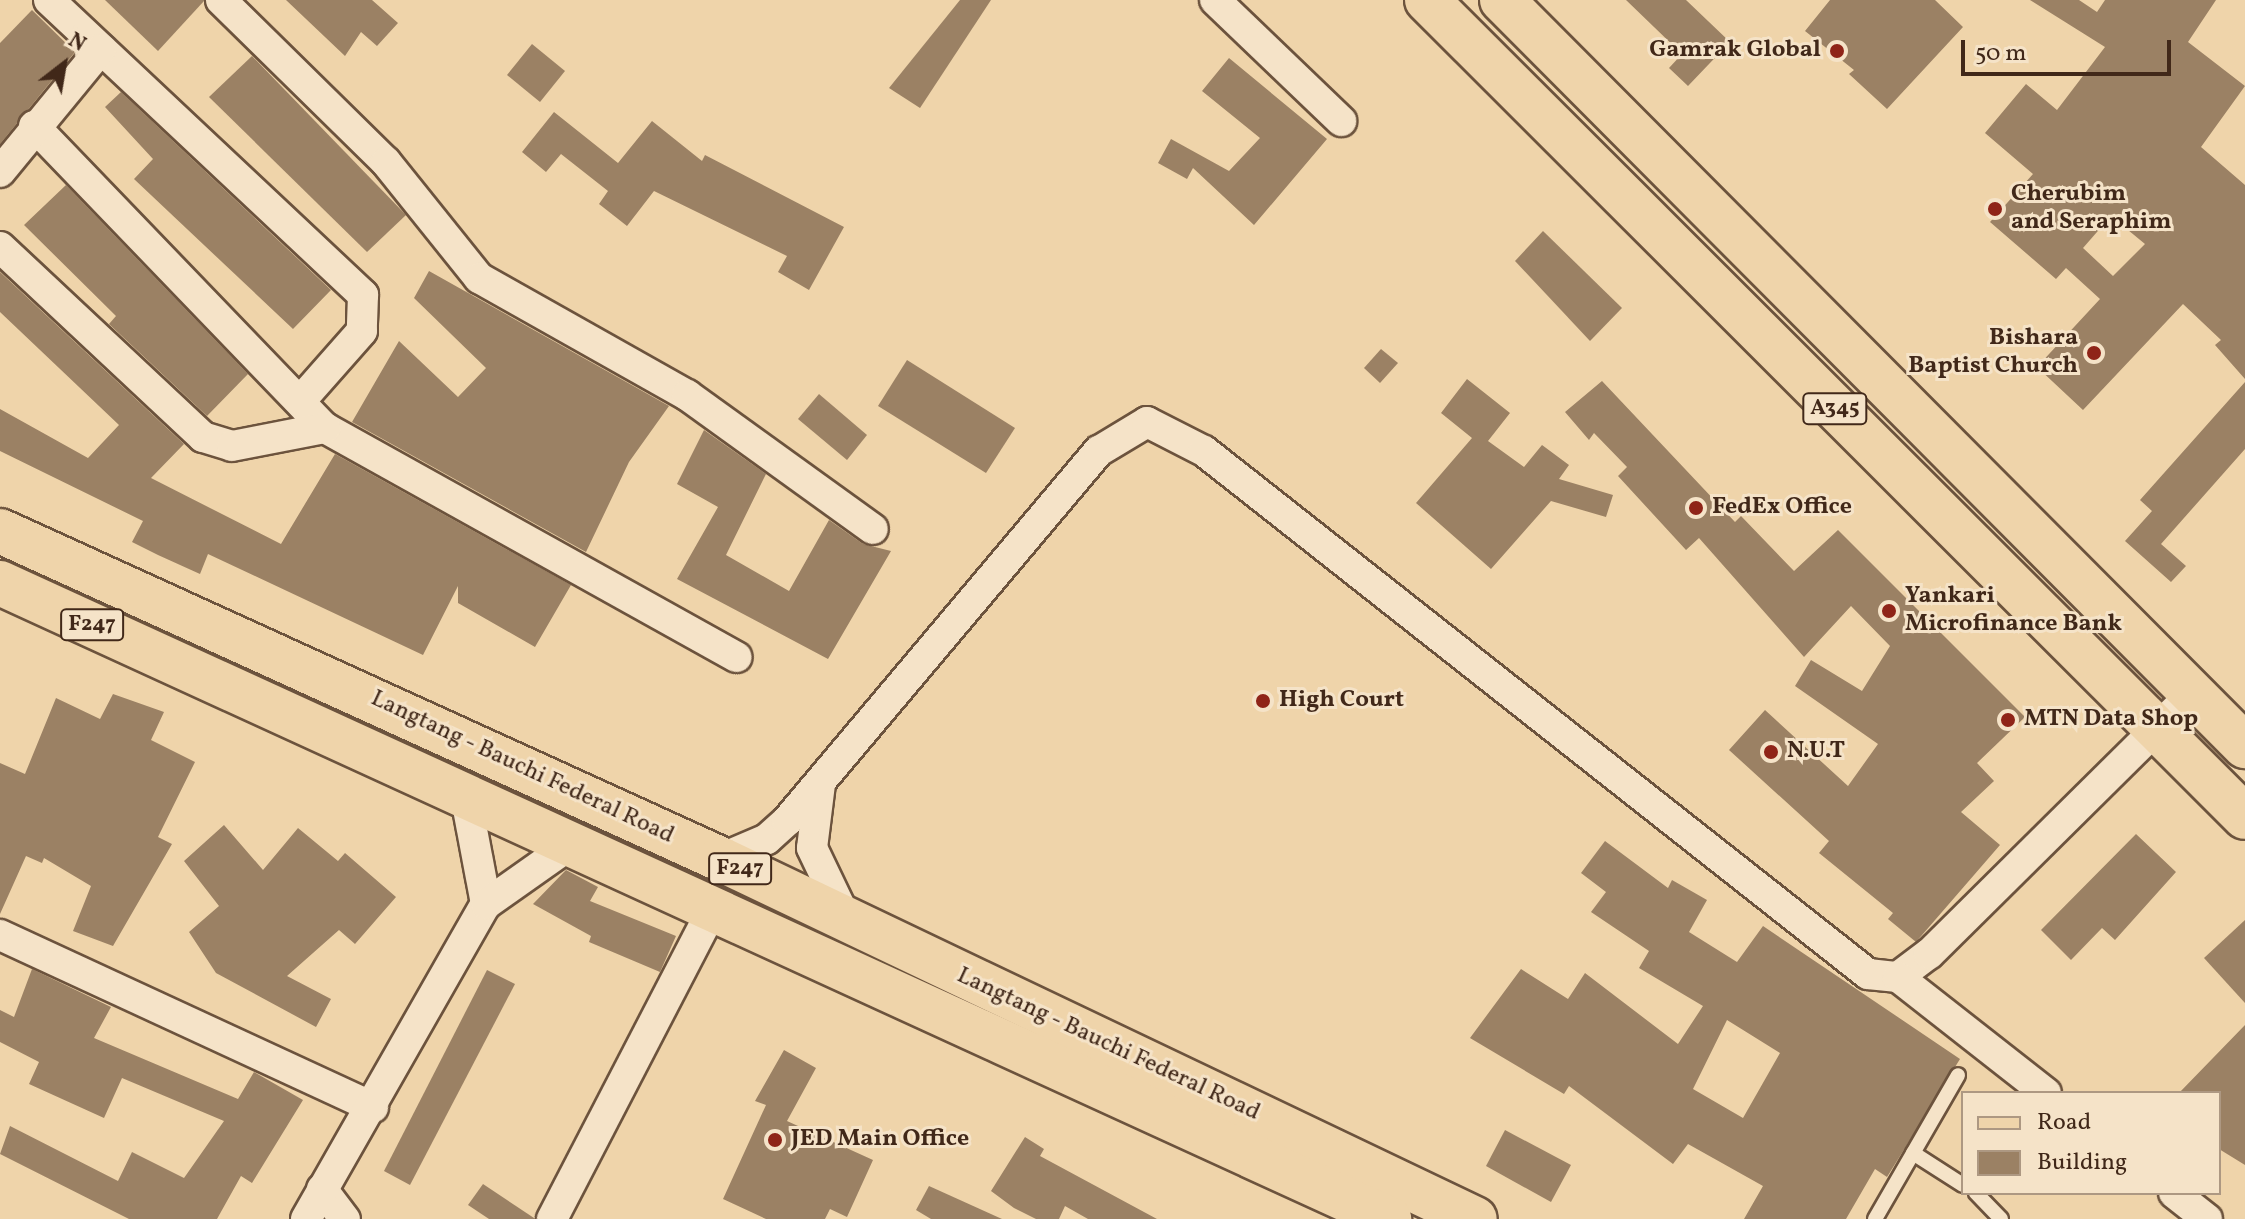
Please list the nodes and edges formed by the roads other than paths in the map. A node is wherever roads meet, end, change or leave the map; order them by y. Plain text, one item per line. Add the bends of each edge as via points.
1 (49, 0) edge
2 (221, 0) edge
3 (1215, 0) edge
4 (1427, 0) edge
5 (1487, 0) edge
6 (1502, 0) edge
7 (1457, 31) junction
8 (101, 49) junction
9 (1341, 121) dead end
10 (34, 126) junction
11 (0, 172) edge
12 (0, 247) edge
13 (1800, 301) junction
14 (1762, 336) junction
15 (302, 399) junction
16 (325, 428) junction
17 (1975, 478) junction
18 (1938, 513) junction
19 (873, 529) dead end
20 (0, 531) edge
21 (0, 583) edge
22 (205, 622) junction
23 (737, 657) dead end
24 (184, 667) junction
25 (2192, 694) junction
26 (2156, 730) junction
27 (2245, 746) edge
28 (820, 782) junction
29 (466, 798) junction
30 (2245, 817) edge
31 (571, 844) junction
32 (720, 859) junction
33 (486, 904) junction
34 (712, 910) junction
35 (846, 920) junction
36 (0, 935) edge
37 (912, 952) junction
38 (1898, 977) junction
39 (892, 993) junction
40 (1958, 1075) dead end
41 (2043, 1091) edge
42 (373, 1107) junction
43 (1913, 1153) junction
44 (1961, 1184) edge
45 (322, 1189) junction
46 (1978, 1195) edge
47 (2177, 1195) edge
48 (306, 1219) edge
49 (345, 1219) edge
50 (552, 1219) edge
51 (1389, 1219) edge
52 (1475, 1219) edge
53 (1875, 1219) edge
54 (2001, 1219) edge
55 (2207, 1219) edge

1 - 8 street
2 - 19 street via 386,162 479,278 687,395
3 - 9 street
4 - 7 main road, A345
5 - 7 main road
6 - 13 main road, A345
7 - 14 main road, A345
8 - 10 street
8 - 15 street via 363,295 362,331
10 - 11 street
10 - 15 street
12 - 16 street via 203,437 232,446
13 - 14 main road
13 - 17 main road, A345
14 - 18 main road, A345
15 - 16 street
16 - 23 street
17 - 18 main road
17 - 25 main road, A345
18 - 26 main road, A345
20 - 22 main road, Langtang - Bauchi Federal Road / F247
21 - 24 main road, Langtang - Bauchi Federal Road / F247
22 - 24 main road
22 - 32 main road, Langtang - Bauchi Federal Road / F247
24 - 29 main road, Langtang - Bauchi Federal Road / F247
25 - 26 street
25 - 27 main road, A345
26 - 30 main road, A345
26 - 38 street
28 - 32 street via 767,839
28 - 35 street via 812,848
28 - 38 street via 1099,451 1147,422 1204,451 1837,956 1868,974
29 - 31 main road, Langtang - Bauchi Federal Road / F247
29 - 33 street
31 - 33 street
31 - 34 main road, Langtang - Bauchi Federal Road / F247
32 - 35 main road, Langtang - Bauchi Federal Road / F247
33 - 42 street
34 - 39 main road, Langtang - Bauchi Federal Road / F247
34 - 50 street
35 - 37 main road, Langtang - Bauchi Federal Road / F247
36 - 42 street
37 - 39 main road
37 - 52 main road, Langtang - Bauchi Federal Road / F247
38 - 41 street
39 - 51 main road, Langtang - Bauchi Federal Road / F247
40 - 43 lane
42 - 45 street
43 - 44 lane
43 - 53 lane
45 - 48 street
45 - 49 street
46 - 54 lane
47 - 55 street

